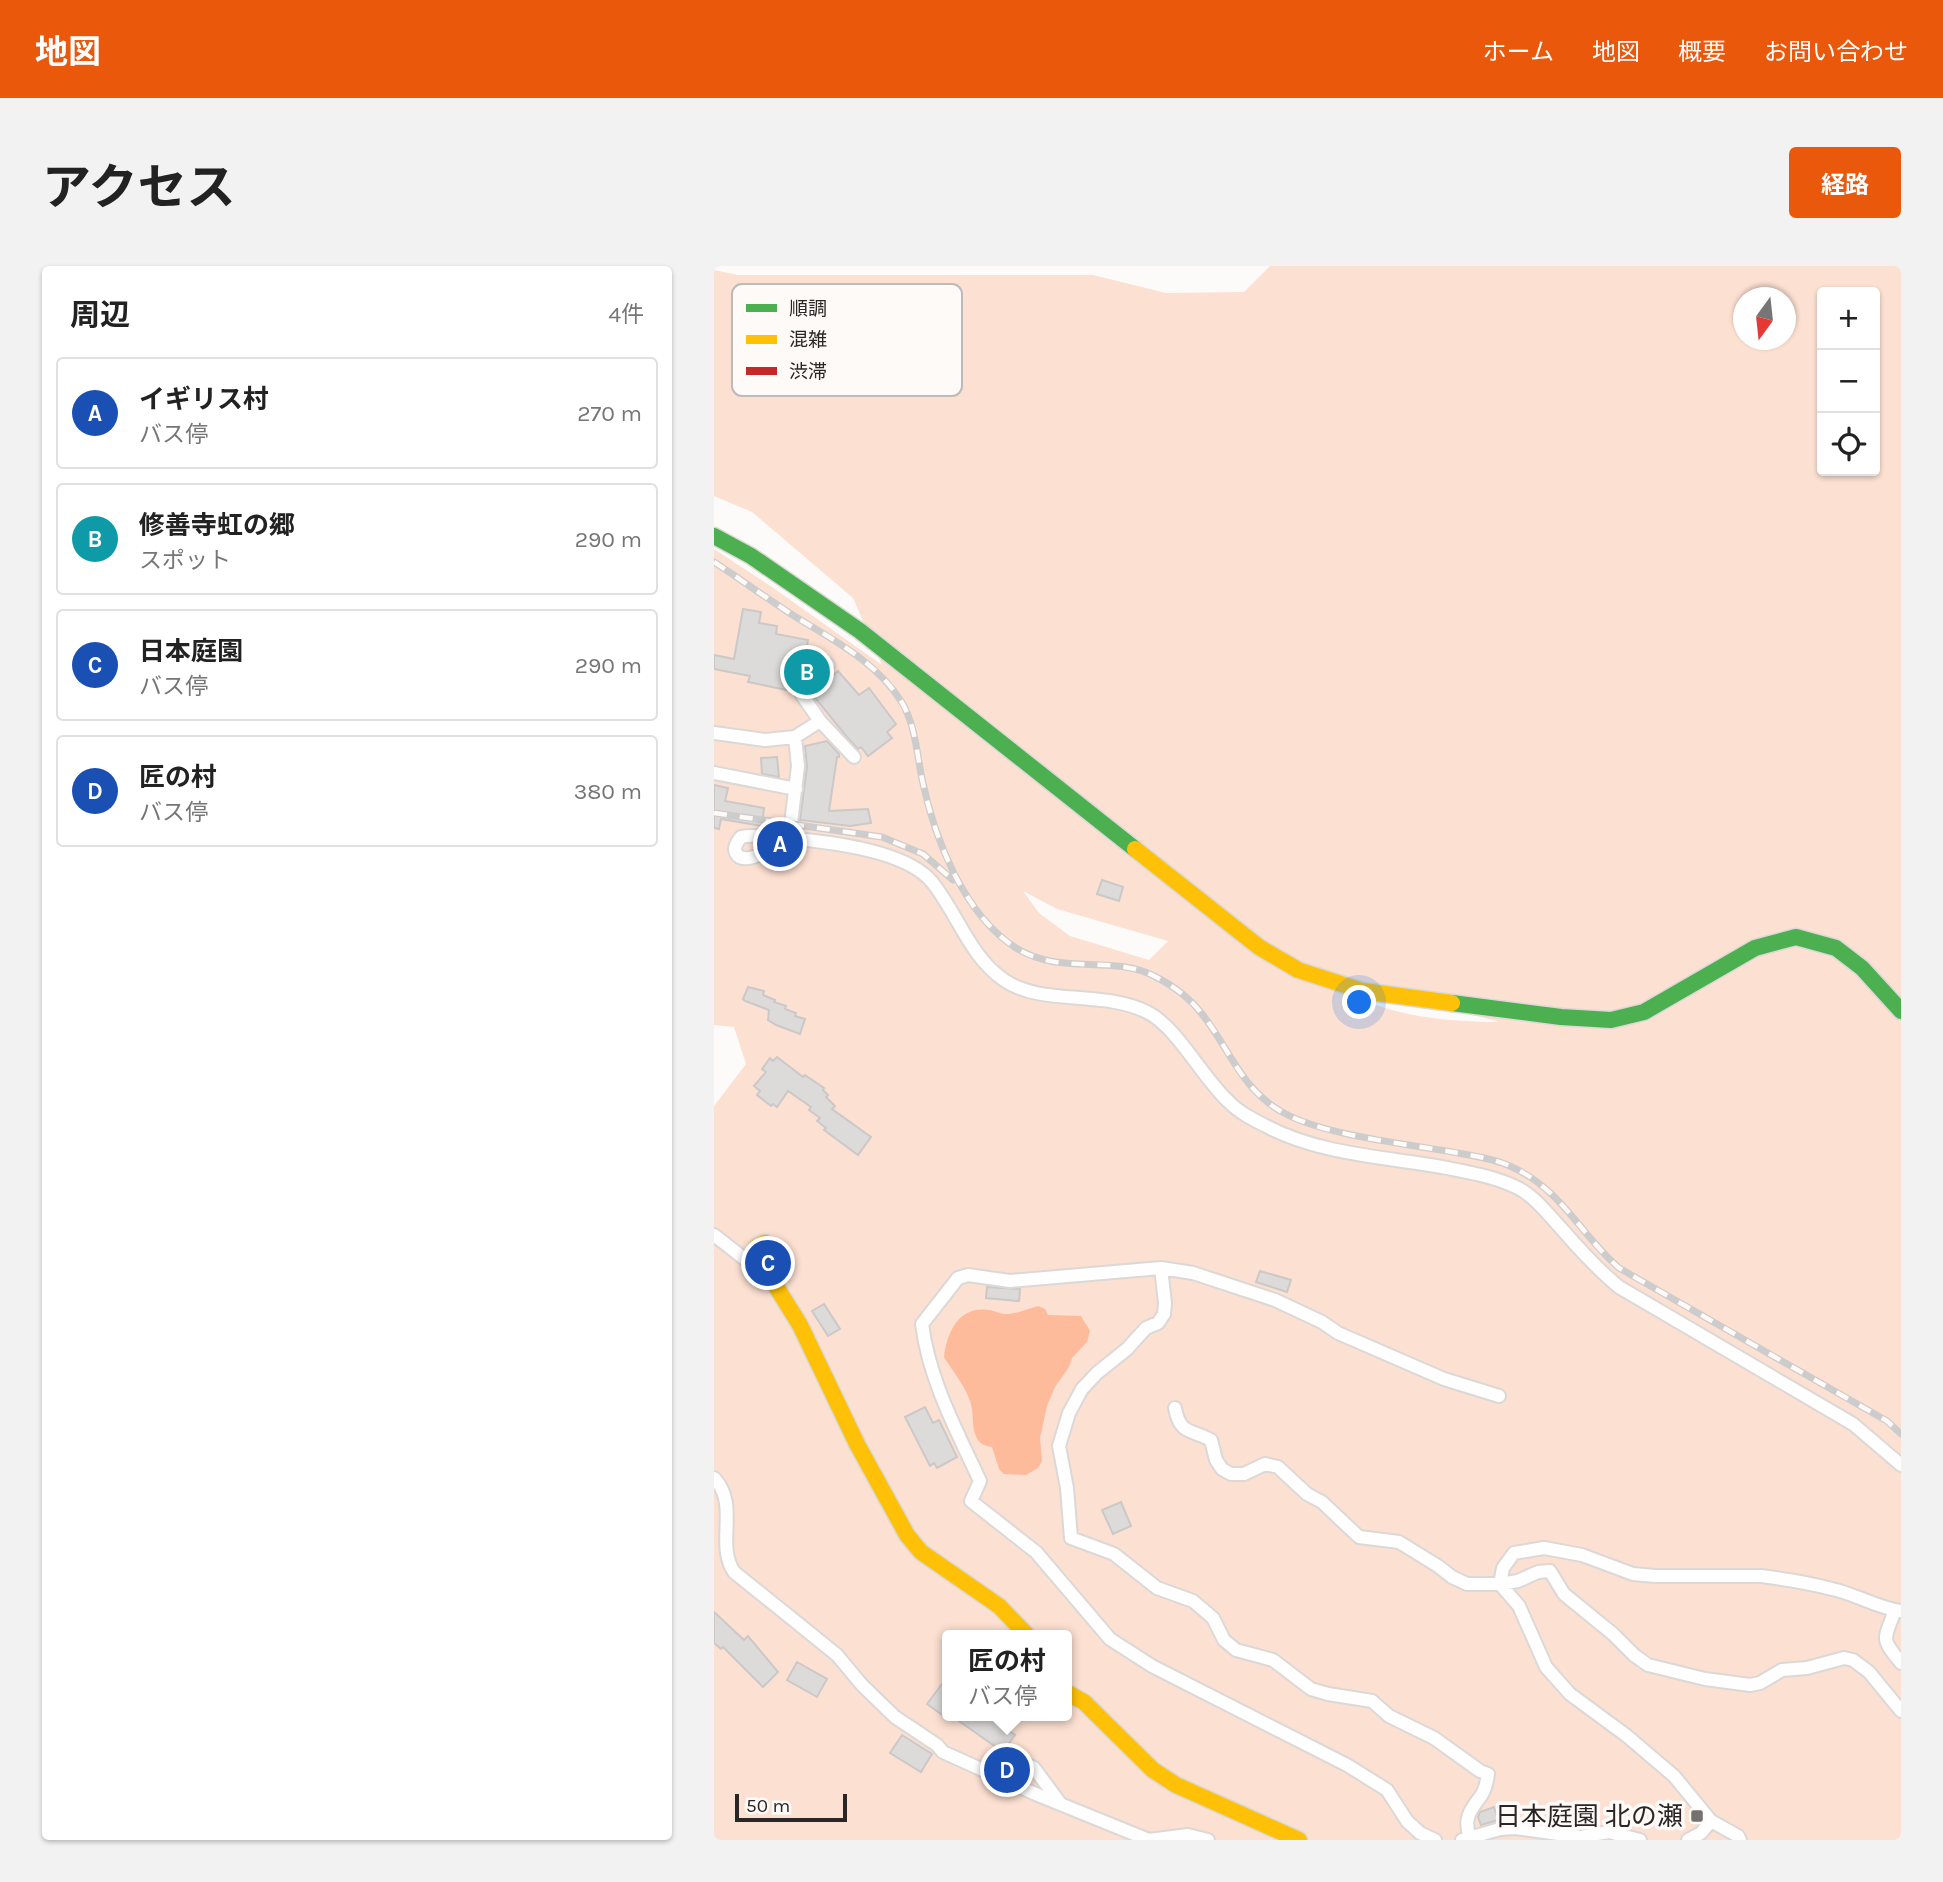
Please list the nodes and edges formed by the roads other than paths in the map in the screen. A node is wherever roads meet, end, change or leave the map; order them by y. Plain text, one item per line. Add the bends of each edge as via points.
1 (714, 536) edge
2 (828, 665) dead end
3 (820, 721) junction
4 (714, 733) edge
5 (795, 737) junction
6 (854, 757) dead end
7 (714, 773) edge
8 (796, 789) junction
9 (1901, 1011) edge
10 (714, 1235) edge
11 (761, 1261) joint
12 (1161, 1268) junction
13 (1499, 1396) dead end
14 (1175, 1408) dead end
15 (1901, 1465) edge
16 (714, 1478) edge
17 (1500, 1584) junction
18 (1898, 1611) edge
19 (1022, 1630) edge
20 (1901, 1663) edge
21 (1072, 1695) edge
22 (1901, 1711) edge
23 (1005, 1780) junction
24 (1061, 1804) junction
25 (1711, 1821) junction
26 (1466, 1839) edge
27 (1208, 1840) edge
28 (1299, 1840) edge
29 (1435, 1840) edge
30 (1640, 1840) edge
31 (1688, 1840) edge
32 (1740, 1840) edge

1 - 9 street via 860,631 1259,947 1298,970 1363,991 1611,1020 1644,1012 1755,948 1796,937 1836,948 1862,968
2 - 3 street via 802,695
3 - 5 street
3 - 6 street
4 - 5 street via 765,740
5 - 8 street
7 - 8 street
8 - 15 street via 789,839 843,844 913,867 931,881 975,949 1003,979 1059,996 1123,1002 1149,1012 1228,1103 1287,1136 1327,1148 1467,1171 1520,1189 1619,1287 1853,1424
10 - 11 street via 746,1260
11 - 19 street via 800,1325 907,1535 921,1552 999,1606
12 - 13 street via 1193,1273 1275,1300 1338,1333
12 - 26 street via 1164,1314 1097,1373 1069,1413 1059,1446 1072,1538 1114,1554 1157,1588 1193,1601 1213,1618 1224,1640 1236,1650 1273,1660 1311,1689 1372,1701 1389,1716 1434,1738 1488,1774 1483,1794 1471,1807
12 - 29 street via 1010,1281 968,1275 958,1278 927,1316 922,1324 925,1350 980,1481 971,1501 1036,1552 1110,1639 1152,1667 1347,1765 1387,1790 1407,1821
14 - 17 street via 1181,1427 1211,1440 1216,1460 1231,1474 1244,1474 1265,1464 1278,1467 1359,1537 1399,1542 1467,1584
16 - 23 street via 724,1488 727,1561 734,1572 836,1655 895,1717 943,1752
17 - 18 street via 1503,1567 1514,1553 1544,1548 1582,1555 1633,1574 1775,1578 1833,1589
17 - 22 street via 1550,1572 1564,1594 1634,1656 1668,1671 1750,1685 1783,1670 1853,1660
17 - 25 street via 1519,1606 1546,1667 1570,1694 1674,1776
18 - 20 street via 1886,1644
21 - 28 street via 1099,1715 1153,1770 1176,1785
23 - 24 street
23 - 24 street via 1025,1764 1034,1768
24 - 27 street via 1150,1839 1188,1835
25 - 31 street
25 - 32 street
26 - 30 street via 1515,1828 1580,1837 1609,1832

